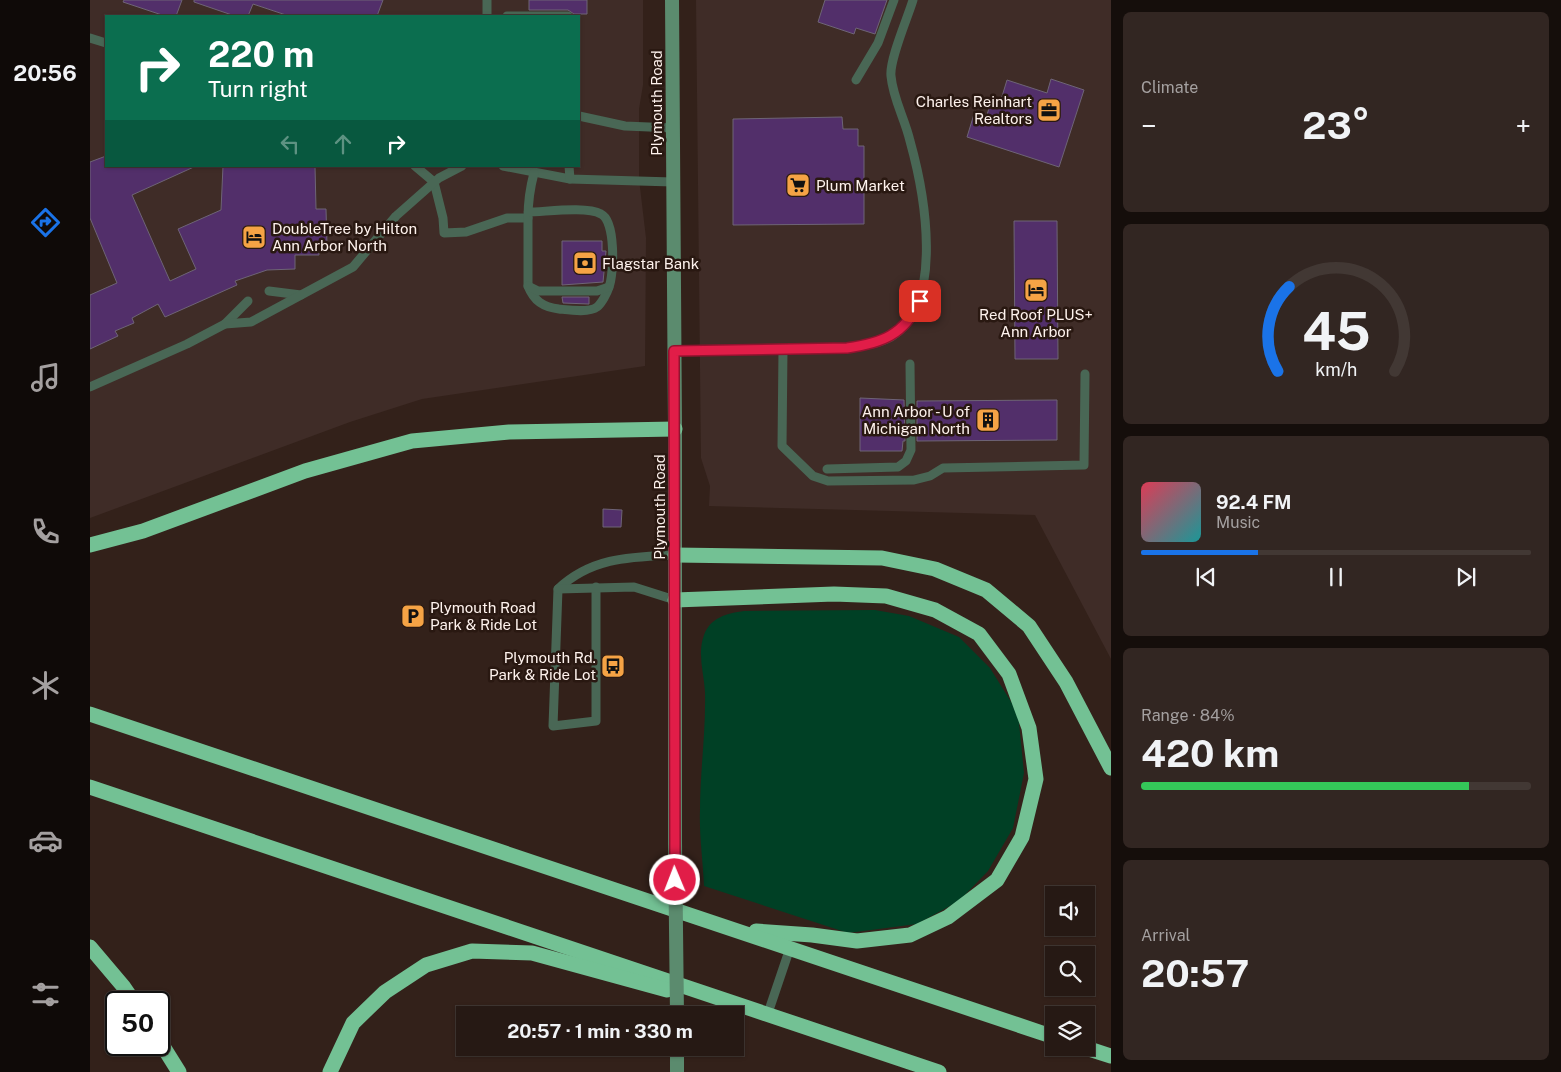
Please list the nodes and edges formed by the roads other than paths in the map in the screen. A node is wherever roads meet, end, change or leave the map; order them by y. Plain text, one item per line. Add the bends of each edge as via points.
1 (487, 0) edge
2 (672, 0) edge
3 (894, 0) edge
4 (914, 0) edge
5 (487, 15) edge
6 (90, 38) edge
7 (105, 43) edge
8 (856, 80) dead end
9 (580, 116) edge
10 (673, 128) junction
11 (416, 167) edge
12 (460, 167) edge
13 (507, 167) edge
14 (570, 167) edge
15 (534, 173) junction
16 (570, 179) junction
17 (434, 182) junction
18 (673, 182) junction
19 (528, 215) junction
20 (528, 286) junction
21 (609, 288) junction
22 (269, 290) dead end
23 (301, 295) junction
24 (248, 301) dead end
25 (225, 324) junction
26 (783, 349) junction
27 (674, 351) junction
28 (910, 364) dead end
29 (1085, 374) dead end
30 (90, 387) edge
31 (675, 428) junction
32 (827, 468) dead end
33 (90, 545) edge
34 (675, 555) junction
35 (596, 587) junction
36 (558, 589) junction
37 (675, 600) junction
38 (90, 714) edge
39 (1111, 768) edge
40 (90, 787) edge
41 (736, 930) junction
42 (90, 948) edge
43 (790, 948) junction
44 (126, 991) edge
45 (676, 1006) edge
46 (764, 1015) junction
47 (1045, 1034) edge
48 (1095, 1051) edge
49 (170, 1056) edge
50 (677, 1056) edge
51 (1111, 1056) edge
52 (180, 1072) edge
53 (330, 1072) edge
54 (677, 1072) edge
55 (939, 1072) edge

1 - 5 lane
2 - 10 main road, Plymouth Road
3 - 8 lane via 878,43
4 - 26 lane via 891,76 922,194 926,241 920,301 906,323 891,337 847,348
6 - 7 lane
9 - 10 lane via 625,126
10 - 18 main road, Plymouth Road
11 - 17 lane
12 - 17 lane
13 - 15 lane
14 - 16 lane
15 - 16 lane
15 - 19 lane
16 - 18 lane
17 - 19 lane via 444,233 466,232 507,218
17 - 23 lane via 396,216 353,267
18 - 27 main road, Plymouth Road
19 - 20 lane
19 - 21 lane via 600,213 610,227 612,238
20 - 21 lane via 538,291 598,292
20 - 21 lane via 531,295 544,305 580,310 596,307
22 - 23 lane
23 - 25 lane via 251,322
24 - 25 lane
25 - 30 lane
26 - 27 lane
26 - 29 lane via 782,446 813,476 828,481 914,480 943,468 1084,465
27 - 31 main road, Plymouth Road
28 - 32 lane via 911,446 906,461 898,467
31 - 33 highway via 509,432 412,441 305,471 143,530
31 - 34 main road, Plymouth Road
34 - 36 lane via 623,557 573,575
34 - 37 main road, Plymouth Road
34 - 39 highway via 882,558 935,569 986,590 1029,626 1066,682
35 - 36 lane
35 - 36 lane via 596,721 553,726
35 - 37 lane via 634,587
37 - 41 highway via 834,594 886,596 935,610 979,634 1009,674 1029,728 1036,779 1022,837 997,880 948,917 910,935 857,941
37 - 45 main road, Plymouth Road, bridge
38 - 41 highway
40 - 46 highway
41 - 43 highway
42 - 44 highway
43 - 46 lane
43 - 47 highway
46 - 53 highway via 612,977 532,953 472,951 426,965 385,992 353,1023
46 - 55 highway
48 - 51 highway
49 - 52 highway
50 - 54 main road

